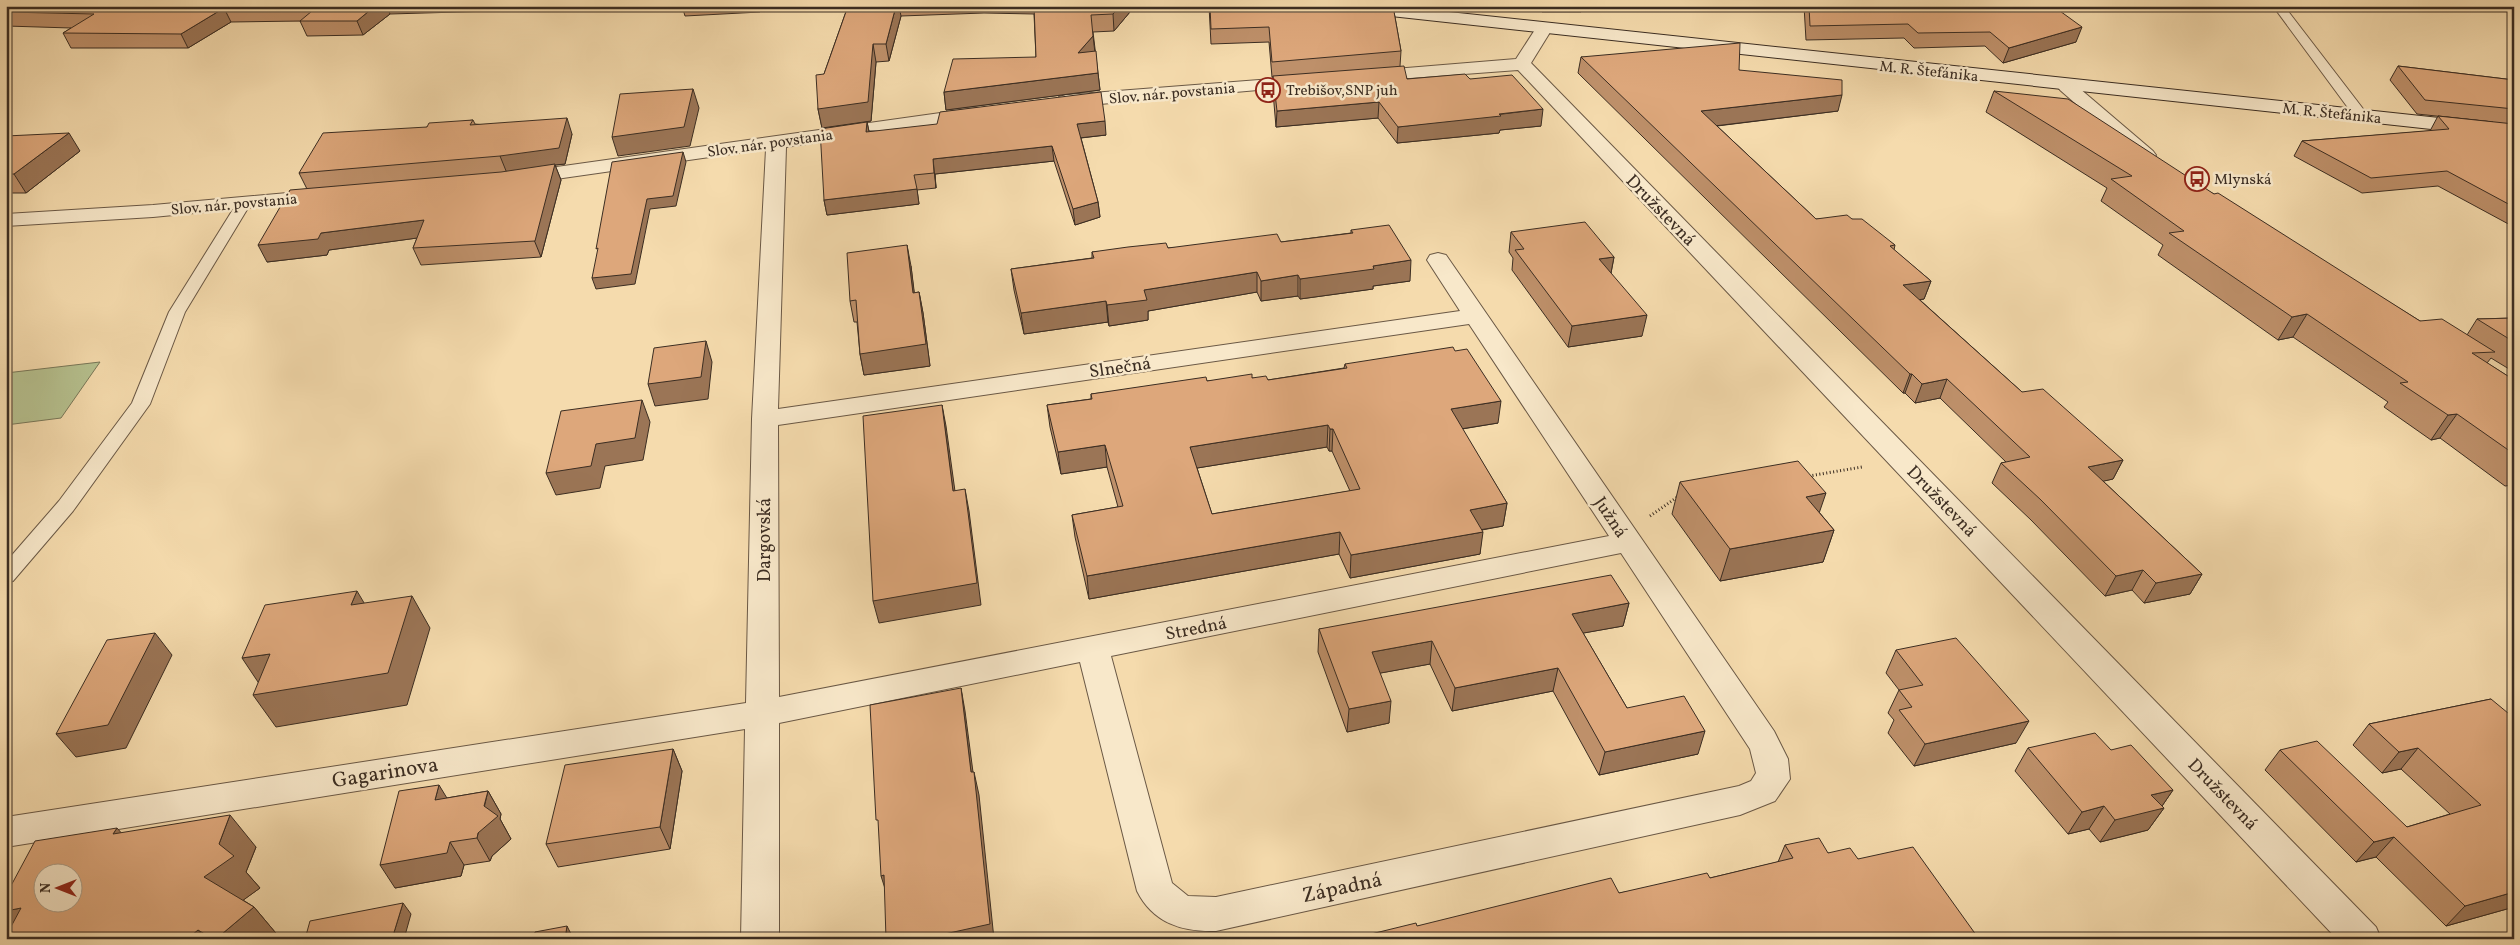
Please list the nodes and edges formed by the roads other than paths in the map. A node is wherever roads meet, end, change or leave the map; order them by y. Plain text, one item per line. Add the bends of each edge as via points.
1 (1345, 6) edge
2 (2278, 6) edge
3 (1544, 29) junction
4 (1522, 64) junction
5 (1353, 78) edge
6 (1323, 80) edge
7 (2066, 86) junction
8 (1048, 104) edge
9 (999, 111) edge
10 (2362, 117) junction
11 (2514, 132) edge
12 (776, 142) junction
13 (2163, 166) edge
14 (507, 180) edge
15 (341, 195) edge
16 (244, 203) junction
17 (6, 220) edge
18 (1438, 260) dead end
19 (1474, 316) junction
20 (765, 419) junction
21 (1622, 533) junction
22 (6, 576) edge
23 (1093, 649) junction
24 (763, 713) junction
25 (1773, 777) joint
26 (6, 832) edge
27 (760, 939) edge
28 (2362, 939) edge

1 - 3 street, M. R. Štefánika
2 - 10 lane
3 - 4 street
3 - 7 street, M. R. Štefánika
4 - 5 street
4 - 28 street, Družstevná
6 - 8 street, Slov. nár. povstania
7 - 10 street, M. R. Štefánika
7 - 13 street via 2146,156
9 - 12 street, Slov. nár. povstania
10 - 11 street, M. R. Štefánika
12 - 14 street, Slov. nár. povstania
12 - 20 street, Dargovská
15 - 16 street, Slov. nár. povstania
16 - 17 street, Slov. nár. povstania
16 - 22 lane via 177,312 141,404 66,506
18 - 19 street, Južná
19 - 20 street, Slnečná
19 - 21 street, Južná
20 - 24 street, Dargovská
21 - 23 street, Stredná
21 - 25 street, Južná via 1762,740 1774,760
23 - 24 street, Stredná
23 - 25 street, Západná via 1156,891 1170,906 1190,915 1216,914 1740,800 1764,790
24 - 26 street, Gagarinova
24 - 27 street, Dargovská

